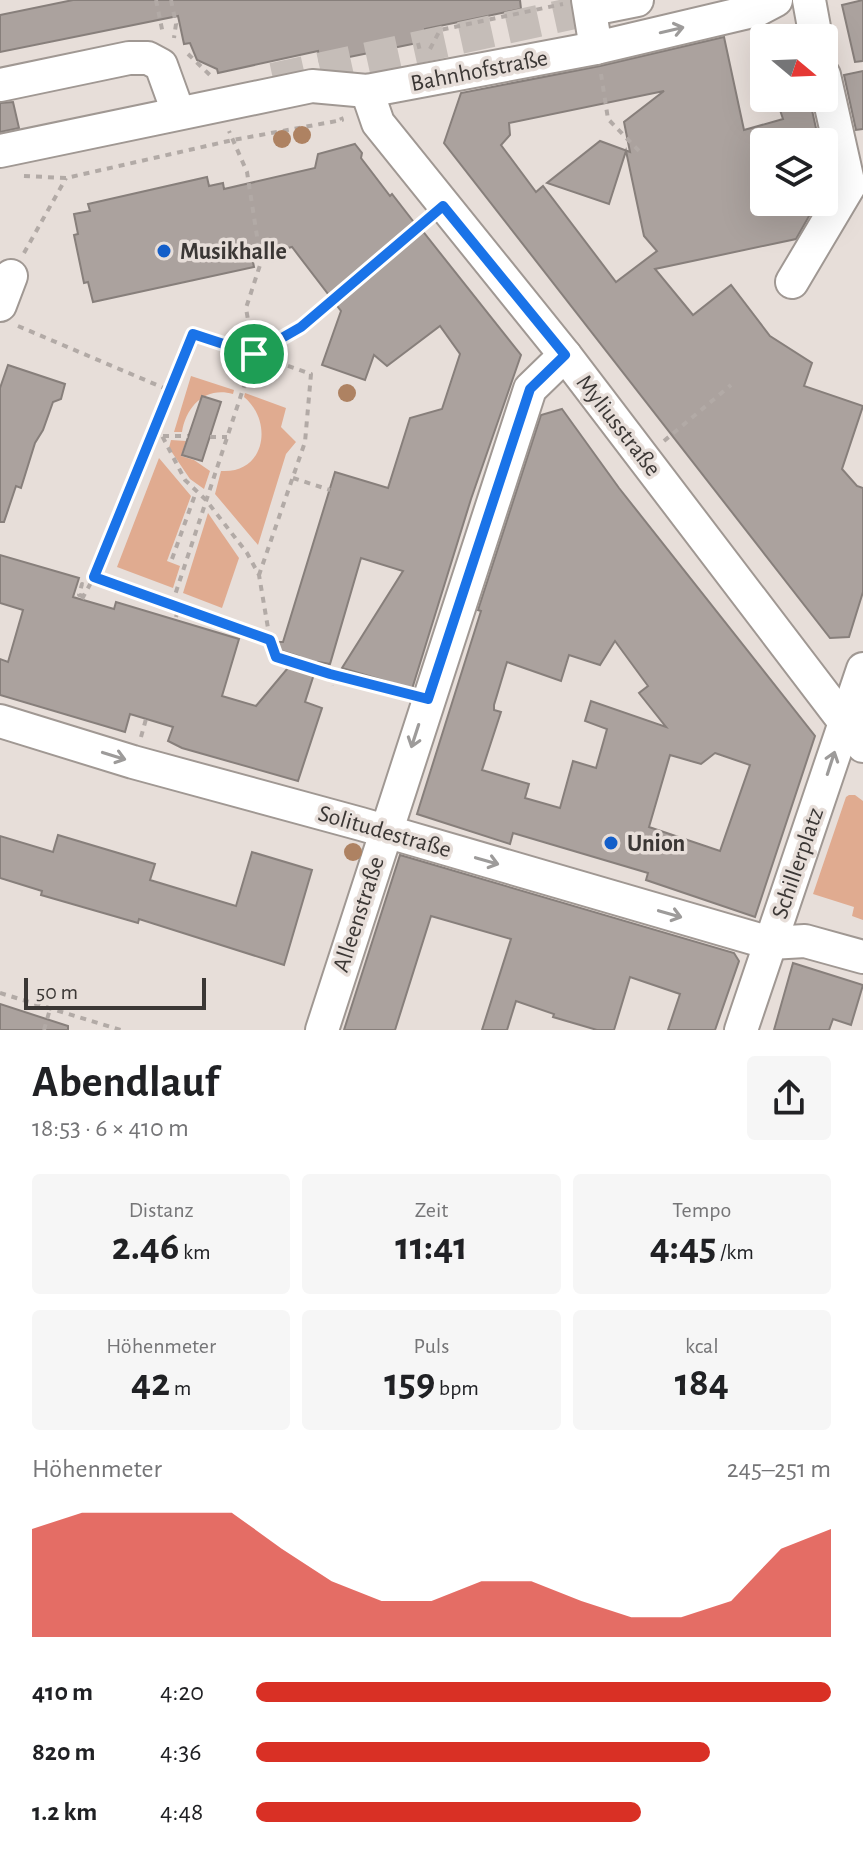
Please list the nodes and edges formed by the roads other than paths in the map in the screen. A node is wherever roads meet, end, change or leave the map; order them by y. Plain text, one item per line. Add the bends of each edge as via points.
1 (637, 0) edge
2 (776, 0) edge
3 (809, 0) edge
4 (595, 4) edge
5 (813, 24) edge
6 (596, 48) junction
7 (0, 85) edge
8 (367, 91) junction
9 (178, 112) junction
10 (832, 112) edge
11 (0, 151) edge
12 (792, 282) dead end
13 (565, 355) junction
14 (863, 669) edge
15 (0, 721) edge
16 (854, 734) edge
17 (385, 831) junction
18 (770, 943) junction
19 (863, 957) edge
20 (322, 1030) edge
21 (741, 1030) edge

1 - 4 street
6 -> 2 street, Bahnhofstraße via 757,10
3 - 5 street
4 - 6 street
6 - 8 street, Bahnhofstraße
7 - 9 street via 148,58 161,65
8 - 9 street, Bahnhofstraße via 312,86 216,92
8 - 13 street, Myliusstraße via 378,123
9 - 11 street, Bahnhofstraße
10 - 12 street via 849,186
13 - 16 street, Myliusstraße
13 -> 17 street, Alleenstraße via 530,389
14 - 16 street, Schillerplatz
15 -> 17 street, Solitudestraße
18 -> 16 street, Schillerplatz
17 -> 18 street, Solitudestraße
17 - 20 street, Alleenstraße
18 - 19 street, Schillerplatz via 805,941
18 - 21 street

